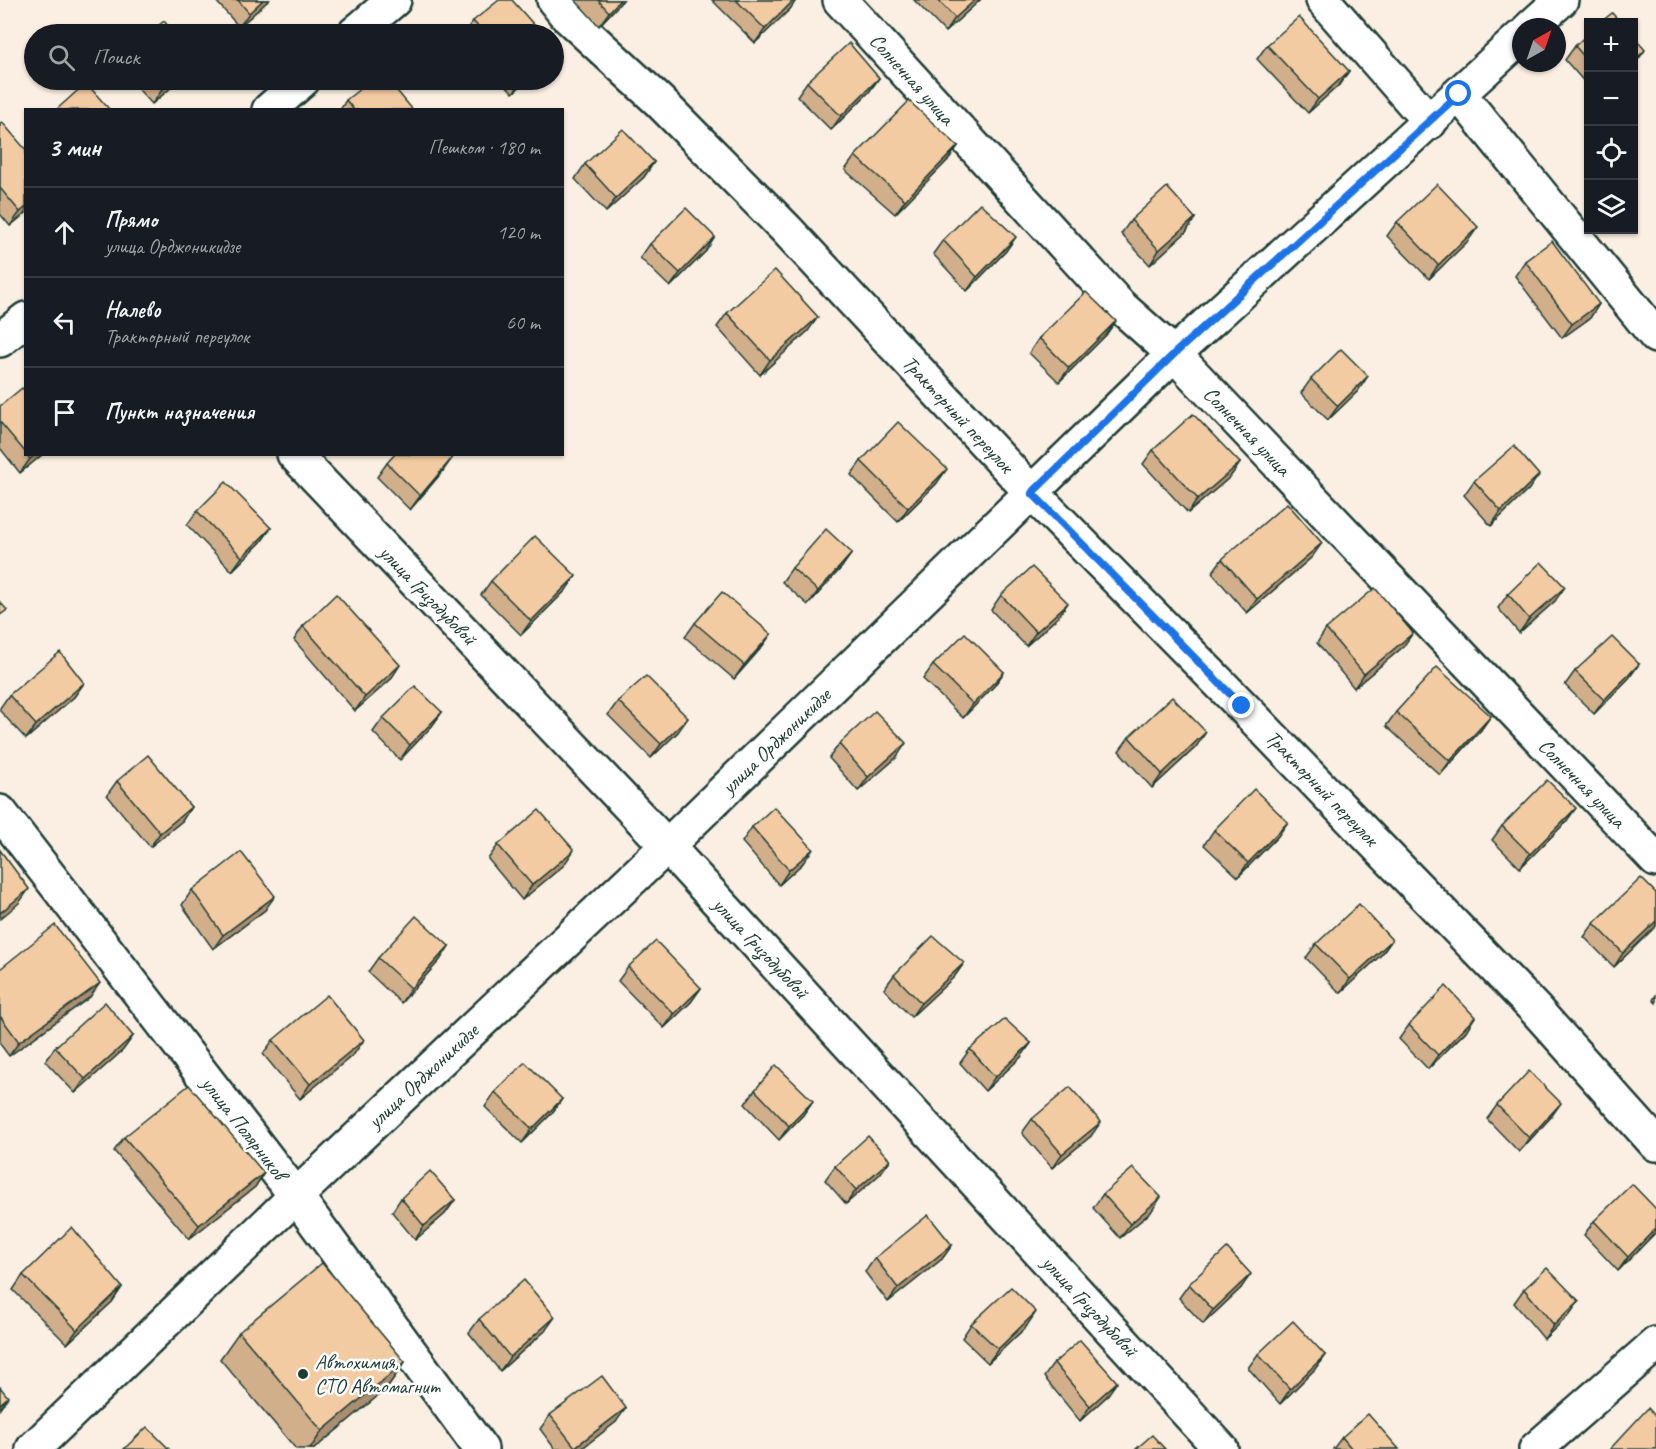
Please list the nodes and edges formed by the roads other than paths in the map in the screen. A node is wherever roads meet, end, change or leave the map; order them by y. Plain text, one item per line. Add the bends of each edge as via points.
1 (394, 0) edge
2 (554, 0) edge
3 (840, 0) edge
4 (1323, 0) edge
5 (1561, 0) edge
6 (1541, 18) edge
7 (366, 24) edge
8 (1512, 45) edge
9 (292, 90) edge
10 (1459, 94) junction
11 (271, 108) edge
12 (1430, 122) junction
13 (24, 321) edge
14 (1656, 336) edge
15 (0, 340) edge
16 (1174, 354) junction
17 (296, 456) edge
18 (1032, 493) junction
19 (0, 812) edge
20 (667, 846) junction
21 (1656, 860) edge
22 (1656, 1144) edge
23 (296, 1196) junction
24 (1656, 1344) edge
25 (33, 1449) edge
26 (481, 1449) edge
27 (1221, 1449) edge
28 (1536, 1449) edge

1 - 7 street
2 - 18 street, Тракторный переулок via 786,229
3 - 16 street, Солнечная улица via 1120,306
4 - 12 street
5 - 6 street
8 - 10 street, улица Орджоникидзе
9 - 11 street
10 - 12 street, улица Орджоникидзе
10 - 14 street
12 - 16 street, улица Орджоникидзе
13 - 15 street
16 - 18 street, улица Орджоникидзе
16 - 21 street, Солнечная улица
17 - 20 street, улица Гризодубовой
18 - 20 street, улица Орджоникидзе
18 - 22 street, Тракторный переулок via 1535,1009
19 - 23 street, улица Полярников
20 - 23 street, улица Орджоникидзе
20 - 27 street, улица Гризодубовой
23 - 25 street, улица Орджоникидзе
23 - 26 street, улица Полярников
24 - 28 street

